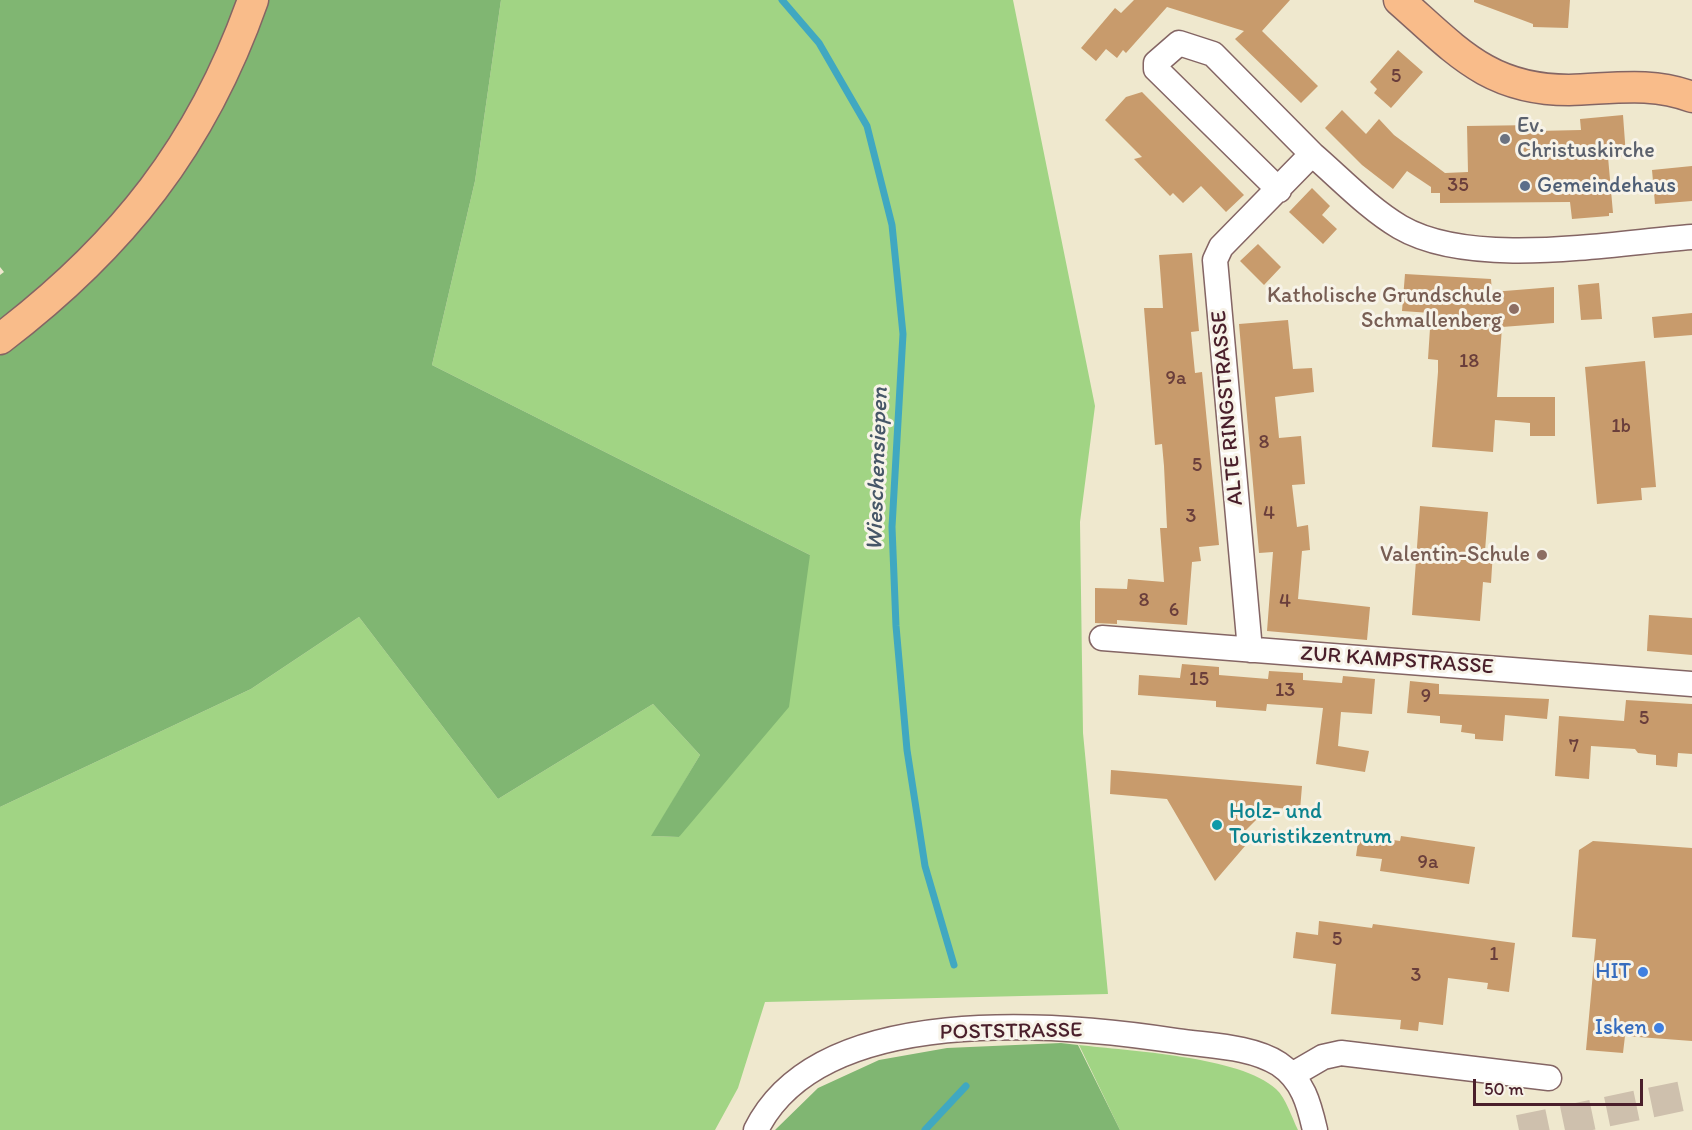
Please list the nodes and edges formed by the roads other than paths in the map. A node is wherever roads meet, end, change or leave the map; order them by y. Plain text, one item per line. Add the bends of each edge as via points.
1 (253, 0) edge
2 (1399, 0) edge
3 (1692, 96) edge
4 (1312, 154) junction
5 (1278, 190) junction
6 (1692, 237) edge
7 (0, 339) edge
8 (1102, 638) dead end
9 (1250, 650) junction
10 (1692, 684) edge
11 (1292, 1075) junction
12 (1549, 1078) dead end
13 (756, 1130) edge
14 (1315, 1130) edge

1 - 7 main road via 219,84 154,190 106,248
2 - 3 main road via 1457,50 1501,80 1544,88 1661,88
4 - 5 street, ALTE RINGSTRASSE
4 - 5 street via 1208,51 1179,43 1156,63 1156,69
4 - 6 street via 1401,227 1441,242 1512,251
5 - 9 street, ALTE RINGSTRASSE via 1221,247 1215,261
8 - 9 street, ZUR KAMPSTRASSE
9 - 10 street, ZUR KAMPSTRASSE
11 - 12 street via 1332,1054 1363,1054
11 - 13 street, POSTSTRASSE via 1260,1055 1137,1035 1048,1028 923,1034 877,1041 836,1056 785,1092
11 - 14 street, POSTSTRASSE via 1304,1091

